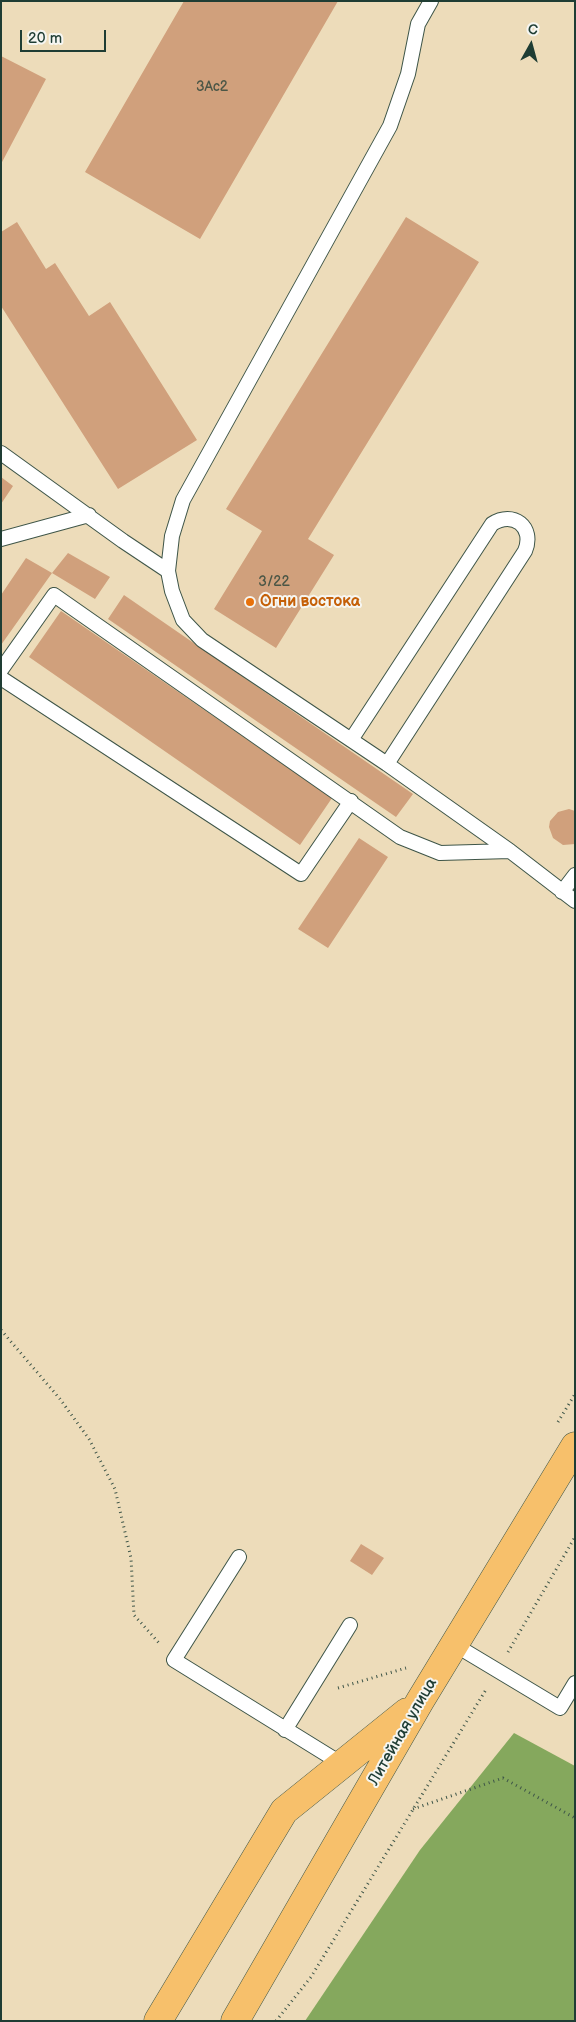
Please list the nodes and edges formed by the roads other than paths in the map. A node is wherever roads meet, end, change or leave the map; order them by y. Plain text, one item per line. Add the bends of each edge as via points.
1 (431, 1) edge
2 (1, 453) edge
3 (89, 515) junction
4 (1, 539) edge
5 (168, 571) junction
6 (1, 670) edge
7 (1, 678) edge
8 (351, 740) junction
9 (386, 764) junction
10 (351, 802) junction
11 (510, 851) junction
12 (575, 875) edge
13 (562, 892) junction
14 (575, 901) edge
15 (575, 1446) edge
16 (239, 1558) dead end
17 (350, 1625) dead end
18 (455, 1645) junction
19 (575, 1683) edge
20 (420, 1701) junction
21 (285, 1730) junction
22 (342, 1764) junction
23 (158, 2021) edge
24 (235, 2021) edge

1 - 5 lane via 418,24 408,74 390,126 183,500 172,536
2 - 3 lane
3 - 4 lane
3 - 5 lane
5 - 8 lane via 183,620 202,640
6 - 10 lane via 54,595
7 - 10 lane via 301,874
8 - 9 lane
8 - 9 lane via 492,524 502,518 520,524 527,532 525,552
9 - 11 lane
10 - 11 lane via 400,837 440,853
11 - 13 lane
12 - 13 lane
13 - 14 lane
15 - 18 main road, Литейная улица
16 - 21 lane via 174,1660
17 - 21 lane
18 - 19 lane via 560,1708
18 - 20 main road, Литейная улица
20 - 22 main road
20 - 24 main road, Литейная улица
21 - 22 lane
22 - 23 main road via 284,1811

